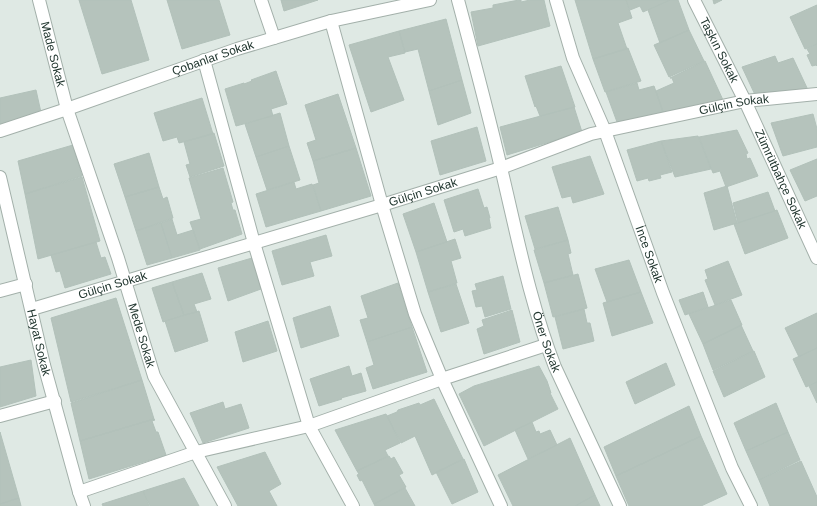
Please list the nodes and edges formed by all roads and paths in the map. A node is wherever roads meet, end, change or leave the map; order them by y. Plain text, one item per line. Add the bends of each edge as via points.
1 (39, 0) edge
2 (261, 0) edge
3 (430, 0) edge
4 (458, 0) edge
5 (556, 0) edge
6 (694, 0) edge
7 (331, 20) junction
8 (274, 38) junction
9 (204, 60) junction
10 (817, 94) edge
11 (745, 101) junction
12 (67, 109) junction
13 (0, 131) edge
14 (605, 131) junction
15 (501, 168) junction
16 (0, 177) edge
17 (382, 205) junction
18 (254, 243) junction
19 (817, 258) edge
20 (125, 282) junction
21 (26, 284) junction
22 (0, 291) edge
23 (32, 309) junction
24 (546, 344) junction
25 (442, 379) junction
26 (54, 401) junction
27 (0, 416) edge
28 (309, 426) junction
29 (196, 452) junction
30 (79, 492) junction
31 (84, 506) edge
32 (224, 506) edge
33 (354, 506) edge
34 (501, 506) edge
35 (620, 506) edge
36 (751, 506) edge

1 - 12 street, Made Sokak
2 - 8 street
3 - 7 street, Çobanlar Sokak
4 - 15 street, Öner Sokak
5 - 14 street, İnce Sokak via 573,58
6 - 11 street, Taşkın Sokak
7 - 8 street, Çobanlar Sokak
7 - 17 street
8 - 9 street, Çobanlar Sokak
9 - 12 street, Çobanlar Sokak
9 - 18 street
10 - 11 street, Gülçin Sokak
11 - 14 street, Gülçin Sokak
11 - 19 street, Zümrütbahçe Sokak
12 - 13 street, Çobanlar Sokak
12 - 20 street, Mede Sokak
14 - 15 street, Gülçin Sokak
14 - 36 street, İnce Sokak via 663,293 732,468
15 - 17 street, Gülçin Sokak
15 - 24 street, Öner Sokak via 524,269
16 - 21 street, Hayat Sokak
17 - 18 street, Gülçin Sokak
17 - 25 street via 415,314
18 - 20 street, Gülçin Sokak
18 - 28 street
20 - 23 street, Gülçin Sokak
20 - 29 street, Mede Sokak via 154,376
21 - 22 street
21 - 23 street, Hayat Sokak
23 - 26 street, Hayat Sokak
24 - 25 street
24 - 35 street, Öner Sokak
25 - 28 street
25 - 34 street
26 - 27 street
26 - 30 street, Hayat Sokak
28 - 29 street
28 - 33 street
29 - 30 street
29 - 32 street, Mede Sokak
30 - 31 street, Hayat Sokak

